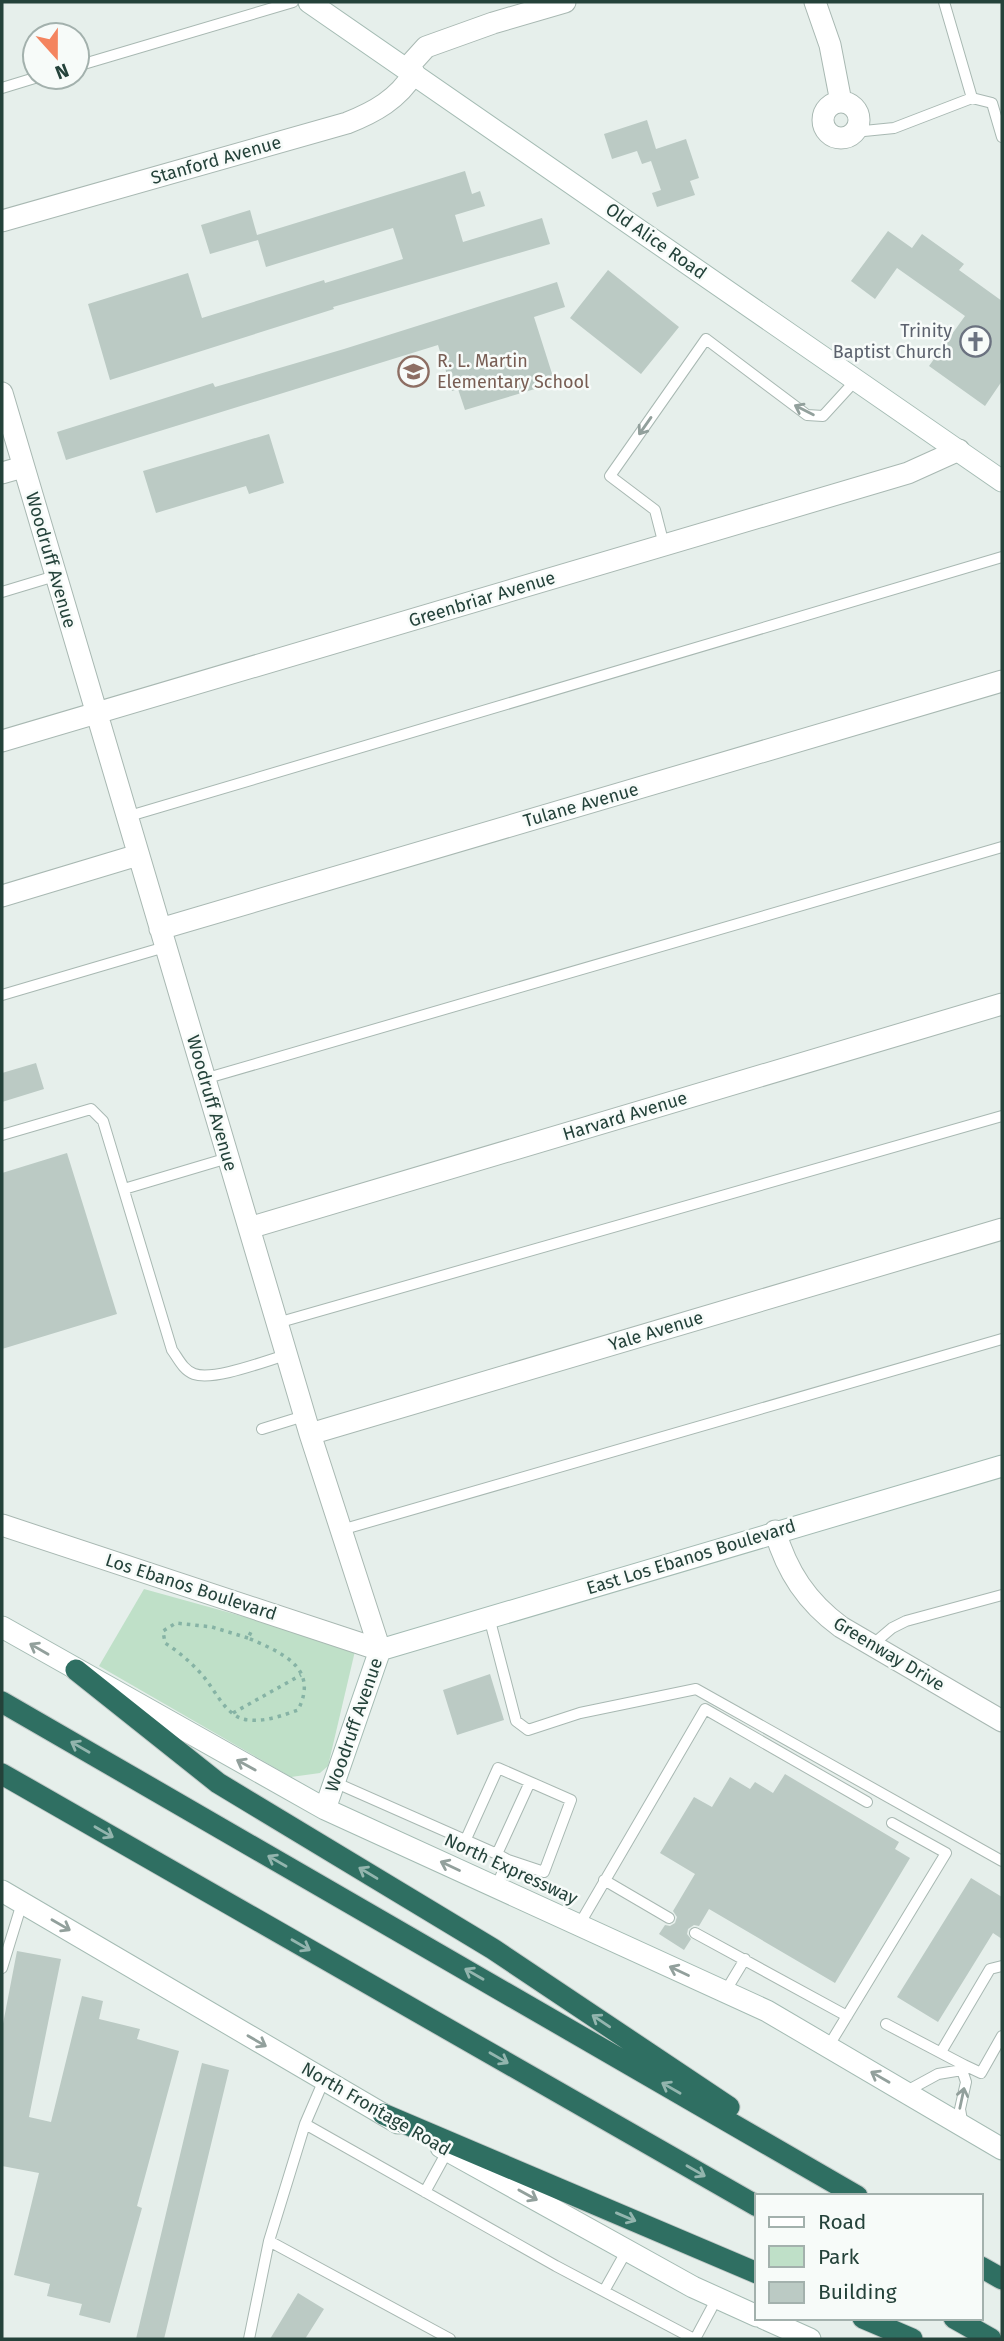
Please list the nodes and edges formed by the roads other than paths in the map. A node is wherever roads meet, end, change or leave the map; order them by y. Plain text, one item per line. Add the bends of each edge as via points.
1 (293, 2) edge
2 (309, 2) edge
3 (565, 2) edge
4 (815, 2) edge
5 (944, 2) edge
6 (91, 62) edge
7 (411, 71) junction
8 (21, 82) edge
9 (2, 88) edge
10 (972, 98) junction
11 (854, 132) joint
12 (1002, 137) edge
13 (2, 220) edge
14 (855, 381) junction
15 (2, 393) edge
16 (959, 450) junction
17 (23, 467) junction
18 (2, 473) edge
19 (1002, 481) edge
20 (664, 545) junction
21 (1002, 557) edge
22 (55, 576) junction
23 (2, 592) edge
24 (1002, 681) edge
25 (96, 713) junction
26 (2, 741) edge
27 (126, 817) junction
28 (1002, 847) edge
29 (138, 855) junction
30 (2, 896) edge
31 (163, 938) junction
32 (2, 995) edge
33 (1002, 1004) edge
34 (204, 1079) junction
35 (1002, 1116) edge
36 (2, 1135) edge
37 (228, 1158) junction
38 (124, 1189) junction
39 (248, 1228) junction
40 (1002, 1229) edge
41 (276, 1323) junction
42 (1002, 1339) edge
43 (286, 1355) junction
44 (307, 1425) junction
45 (262, 1429) dead end
46 (1002, 1466) edge
47 (2, 1525) edge
48 (341, 1530) junction
49 (775, 1531) junction
50 (1002, 1594) edge
51 (489, 1617) junction
52 (2, 1628) edge
53 (872, 1645) junction
54 (380, 1650) junction
55 (76, 1670) junction
56 (2, 1702) edge
57 (1002, 1721) edge
58 (2, 1774) edge
59 (334, 1782) junction
60 (530, 1782) junction
61 (867, 1802) dead end
62 (325, 1809) junction
63 (892, 1824) dead end
64 (466, 1839) junction
65 (497, 1854) junction
66 (508, 1860) junction
67 (1002, 1861) edge
68 (604, 1880) junction
69 (496, 1887) junction
70 (2, 1891) edge
71 (22, 1903) junction
72 (669, 1918) dead end
73 (579, 1925) junction
74 (695, 1933) dead end
75 (745, 1959) junction
76 (1002, 1966) edge
77 (2, 1968) edge
78 (725, 1992) junction
79 (847, 2016) junction
80 (887, 2024) dead end
81 (1002, 2036) edge
82 (828, 2047) junction
83 (941, 2052) junction
84 (963, 2067) junction
85 (324, 2080) junction
86 (905, 2092) junction
87 (383, 2114) junction
88 (305, 2124) junction
89 (962, 2126) junction
90 (1002, 2149) edge
91 (448, 2150) junction
92 (425, 2192) junction
93 (857, 2194) edge
94 (857, 2194) edge
95 (755, 2205) edge
96 (269, 2241) junction
97 (627, 2250) junction
98 (983, 2268) edge
99 (755, 2272) edge
100 (1002, 2279) edge
101 (604, 2291) junction
102 (717, 2298) junction
103 (755, 2315) edge
104 (767, 2320) edge
105 (868, 2320) edge
106 (958, 2320) edge
107 (249, 2339) edge
108 (450, 2339) edge
109 (695, 2339) edge
110 (810, 2339) edge
111 (912, 2339) edge
112 (991, 2339) edge

1 - 6 lane
2 - 7 street, Old Alice Road
3 - 7 street, Stanford Avenue via 426,47
4 - 11 street via 828,36 841,102 831,104 822,122 835,137
5 - 10 lane
7 - 13 street, Stanford Avenue via 406,86 382,108 347,122
7 - 14 street, Old Alice Road
8 - 9 lane
10 - 11 lane via 894,128
10 - 12 lane via 992,103
14 - 16 street, Old Alice Road
14 -> 20 lane via 822,416 807,415 706,339 610,477 655,510
15 - 17 street, Woodruff Avenue
16 - 19 street, Old Alice Road
16 - 20 street, Greenbriar Avenue via 908,472
17 - 18 street
17 - 22 street, Woodruff Avenue
20 - 25 street, Greenbriar Avenue
21 - 27 lane
22 - 23 lane
22 - 25 street, Woodruff Avenue
24 - 31 street, Tulane Avenue
25 - 26 street, Greenbriar Avenue
25 - 27 street, Woodruff Avenue
27 - 29 street, Woodruff Avenue
28 - 34 lane
29 - 30 street
29 - 31 street, Woodruff Avenue
31 - 32 lane
31 - 34 street, Woodruff Avenue
33 - 39 street, Harvard Avenue
34 - 37 street, Woodruff Avenue
35 - 41 lane
36 - 38 lane via 91,1109 103,1121
37 - 38 lane
37 - 39 street, Woodruff Avenue
38 - 43 lane via 172,1349 186,1370 196,1375 230,1372
39 - 41 street, Woodruff Avenue
40 - 44 street, Yale Avenue
41 - 43 street, Woodruff Avenue
42 - 48 lane
43 - 44 street, Woodruff Avenue
44 - 45 lane
44 - 48 street, Woodruff Avenue
46 - 49 street, East Los Ebanos Boulevard
47 - 54 street, Los Ebanos Boulevard
48 - 54 street, Woodruff Avenue
49 - 51 street, East Los Ebanos Boulevard
49 - 53 street, Greenway Drive via 790,1570 809,1600
50 - 53 lane via 906,1621
51 - 54 street, East Los Ebanos Boulevard
51 - 67 lane via 516,1721 528,1730 580,1713 696,1689
55 -> 52 street, North Expressway
53 - 57 street, Greenway Drive
54 - 59 street, Woodruff Avenue
62 -> 55 street, North Expressway
93 -> 55 highway via 494,1949 218,1783
94 -> 56 highway
58 -> 95 highway
59 - 62 street, Woodruff Avenue
59 - 64 lane
60 - 64 lane via 498,1768
60 - 65 lane
60 - 66 lane via 571,1800 544,1872
61 - 68 lane via 705,1709
69 -> 62 street, North Expressway
63 - 79 lane via 946,1853
64 - 65 lane
65 - 66 lane
66 - 69 lane
68 - 72 lane
68 - 73 lane
69 - 73 street, North Expressway
70 - 71 street, North Frontage Road
71 - 77 lane
71 -> 85 street, North Frontage Road
78 -> 73 street, North Expressway
74 - 75 lane
75 - 78 lane
75 - 79 lane
76 - 83 lane via 990,1969
78 - 82 street, North Expressway
79 - 82 lane
80 - 83 lane
81 - 84 lane via 981,2073
86 -> 82 street, North Expressway
83 - 84 lane
84 - 86 lane
89 -> 84 lane
85 - 87 street, North Frontage Road
85 - 88 lane
86 - 89 street, North Expressway
87 - 91 street, North Frontage Road
87 -> 99 highway
88 - 92 lane
88 - 96 lane
89 - 90 street, North Expressway
91 - 92 lane
91 -> 97 street, North Frontage Road
92 - 101 lane
96 - 107 lane
96 - 108 lane
97 - 101 lane
97 - 102 street, North Frontage Road
98 - 100 highway
101 - 109 lane
102 - 103 street, North Frontage Road
102 - 109 lane
104 - 110 street
105 - 111 highway
106 - 112 highway

